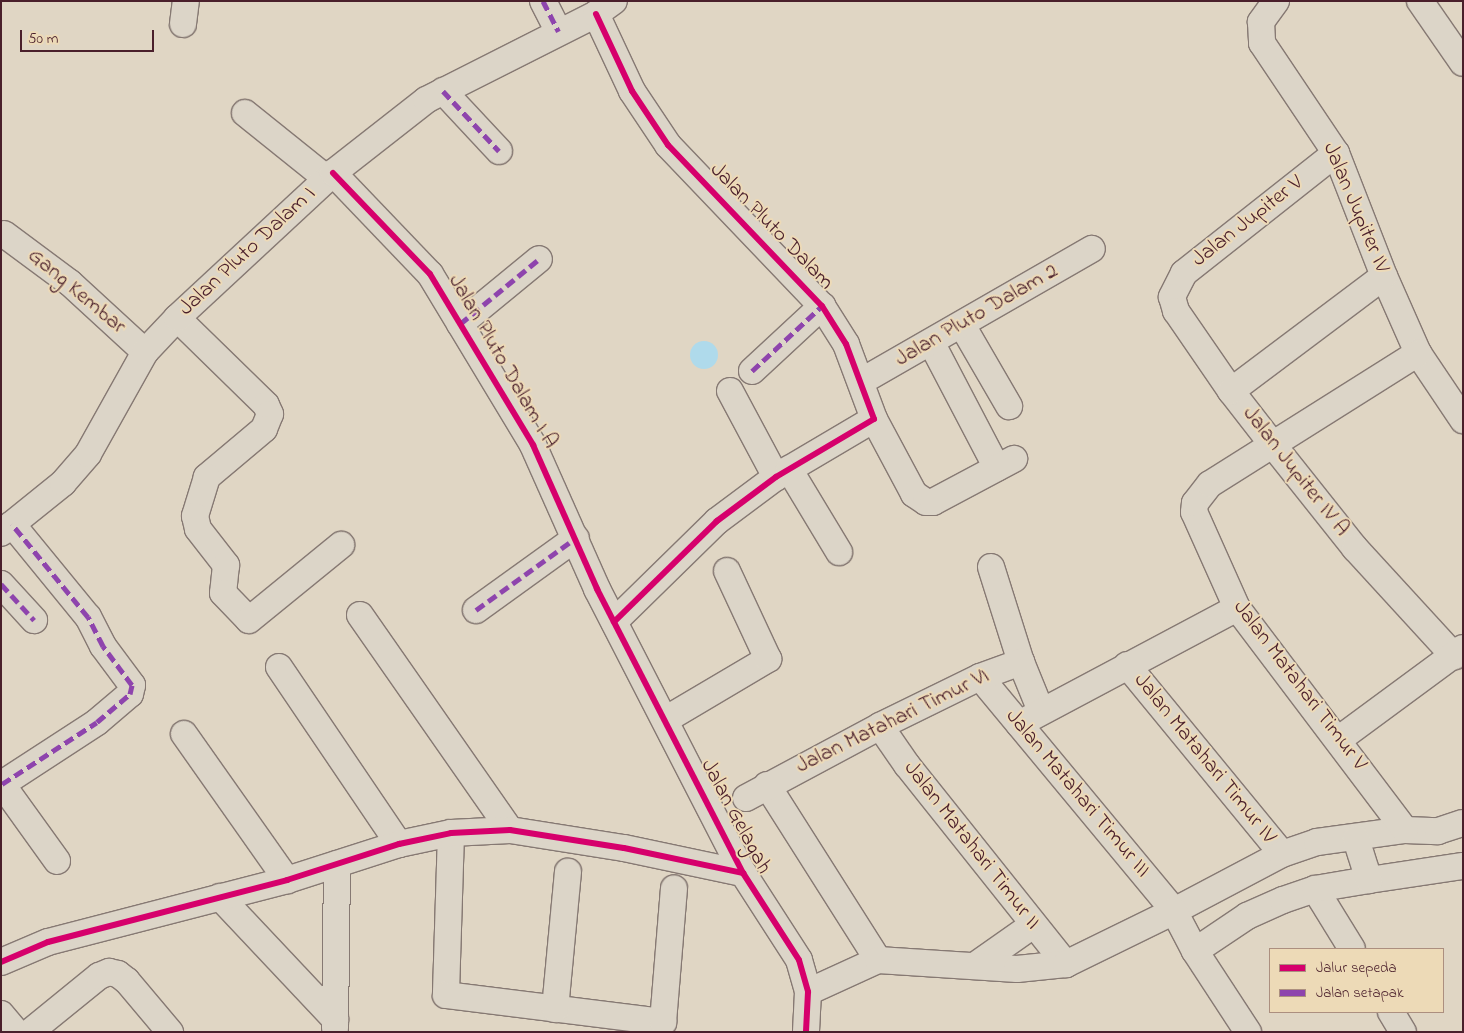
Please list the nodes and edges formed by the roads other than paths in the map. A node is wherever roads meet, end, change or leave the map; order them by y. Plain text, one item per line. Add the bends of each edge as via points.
1 (543, 1) edge
2 (1276, 1) edge
3 (1420, 1) edge
4 (605, 7) edge
5 (558, 31) junction
6 (1463, 63) edge
7 (443, 91) junction
8 (246, 113) dead end
9 (499, 151) dead end
10 (1336, 153) junction
11 (330, 176) junction
12 (4, 234) dead end
13 (1092, 249) dead end
14 (539, 259) dead end
15 (1184, 272) joint
16 (1384, 276) junction
17 (822, 306) junction
18 (176, 318) junction
19 (460, 324) junction
20 (962, 325) junction
21 (931, 342) junction
22 (146, 352) junction
23 (1418, 353) junction
24 (752, 371) dead end
25 (862, 381) junction
26 (730, 391) dead end
27 (1231, 391) junction
28 (1009, 406) dead end
29 (874, 419) junction
30 (1463, 420) edge
31 (1274, 445) junction
32 (783, 473) junction
33 (6, 529) edge
34 (576, 538) junction
35 (341, 545) dead end
36 (839, 552) dead end
37 (991, 567) dead end
38 (727, 571) dead end
39 (1, 584) edge
40 (1237, 608) junction
41 (476, 610) dead end
42 (360, 615) dead end
43 (34, 620) dead end
44 (614, 622) junction
45 (1458, 652) edge
46 (1021, 662) junction
47 (1127, 665) junction
48 (279, 667) dead end
49 (980, 677) junction
50 (1030, 717) junction
51 (665, 720) junction
52 (880, 726) junction
53 (184, 734) dead end
54 (1338, 740) junction
55 (2, 784) edge
56 (1463, 823) edge
57 (510, 830) junction
58 (1404, 830) junction
59 (451, 833) junction
60 (1356, 838) junction
61 (399, 844) junction
62 (1282, 854) junction
63 (57, 862) dead end
64 (337, 864) junction
65 (568, 872) dead end
66 (743, 873) junction
67 (1459, 873) edge
68 (287, 880) junction
69 (1369, 880) junction
70 (674, 888) dead end
71 (1315, 889) junction
72 (220, 897) junction
73 (1174, 911) junction
74 (1033, 925) junction
75 (1351, 948) edge
76 (1195, 951) junction
77 (878, 960) junction
78 (1, 962) edge
79 (1066, 964) junction
80 (976, 966) junction
81 (808, 992) junction
82 (555, 1009) junction
83 (1392, 1013) edge
84 (335, 1025) edge
85 (15, 1026) edge
86 (170, 1032) edge
87 (806, 1032) edge
88 (1248, 1032) edge
89 (1403, 1032) edge

1 - 5 street
2 - 10 street, Jalan Jupiter IV via 1261,22 1262,43
3 - 6 street
4 - 5 street, Jalan Pluto Dalam I
4 - 17 street, Jalan Pluto Dalam via 632,92 668,145
5 - 7 street, Jalan Pluto Dalam I
7 - 9 street
7 - 11 street, Jalan Pluto Dalam I
8 - 11 street, Jalan Pluto Dalam I A
10 - 15 street, Jalan Jupiter V
10 - 16 street, Jalan Jupiter IV
11 - 18 street, Jalan Pluto Dalam I
11 - 19 street, Jalan Pluto Dalam I A via 430,274
12 - 22 street, Gang Kembar via 70,283
13 - 20 street, Jalan Pluto Dalam 2
14 - 19 street
15 - 27 street, Jalan Jupiter IV A via 1172,297 1176,310
16 - 23 street, Jalan Jupiter IV
16 - 27 street
17 - 24 street
17 - 25 street, Jalan Pluto Dalam via 846,344
18 - 22 street, Jalan Pluto Dalam I
18 - 35 street via 266,405 270,414 264,429 208,477 195,516 198,529 226,565 223,593 249,620
19 - 34 street, Jalan Pluto Dalam I A via 533,445
20 - 21 street, Jalan Pluto Dalam 2
20 - 28 street
21 - 25 street, Jalan Pluto Dalam 2
21 - 29 street, Jalan Pluto Dalam via 1006,464 933,502 919,499
22 - 33 street, Jalan Pluto Dalam I via 88,454 63,482
23 - 30 street, Jalan Jupiter IV
23 - 31 street
25 - 29 street, Jalan Pluto Dalam
26 - 32 street
27 - 31 street, Jalan Jupiter IV A
29 - 32 street
31 - 40 street, Jalan Matahari Timur V via 1210,484 1195,503 1194,512
31 - 45 street, Jalan Jupiter IV A via 1355,548
32 - 36 street
32 - 44 street via 716,521
33 - 55 street, Jalan Pluto Dalam I via 88,617 102,646 132,685 130,694 97,722
34 - 41 street
34 - 44 street, Jalan Pluto Dalam I A
37 - 46 street
38 - 51 street via 768,659
39 - 43 street
40 - 47 street
40 - 54 street, Jalan Matahari Timur V
42 - 57 street
44 - 51 street, Jalan Gelagah
45 - 54 street, Jalan Jupiter IV A
46 - 49 street, Jalan Matahari Timur VI
46 - 50 street
47 - 50 street
47 - 62 street, Jalan Matahari Timur IV
48 - 61 street
49 - 50 street, Jalan Matahari Timur III
49 - 52 street, Jalan Matahari Timur VI
50 - 73 street, Jalan Matahari Timur III
51 - 66 street, Jalan Gelagah
52 - 74 street, Jalan Matahari Timur II
52 - 77 street, Jalan Matahari Timur VI via 756,792
53 - 68 street
54 - 58 street, Jalan Matahari Timur V
55 - 63 street
56 - 58 street via 1438,831
57 - 59 street
57 - 66 street via 624,848
58 - 60 street
59 - 61 street
59 - 82 street via 446,995
60 - 62 street via 1317,842
60 - 69 street
61 - 64 street
62 - 73 street
64 - 68 street
64 - 84 street
65 - 82 street
66 - 81 street, Jalan Gelagah via 799,960
67 - 69 street
68 - 72 street
69 - 71 street
70 - 82 street via 663,1022
71 - 75 street
71 - 76 street via 1247,916
72 - 78 street via 48,942
72 - 84 street
73 - 76 street, Jalan Matahari Timur III
73 - 79 street
74 - 79 street, Jalan Matahari Timur II
74 - 80 street
76 - 88 street, Jalan Matahari Timur III
77 - 80 street
77 - 81 street
79 - 80 street via 1017,969
81 - 87 street, Jalan Gelagah
83 - 89 street
85 - 86 street via 109,972 127,980

